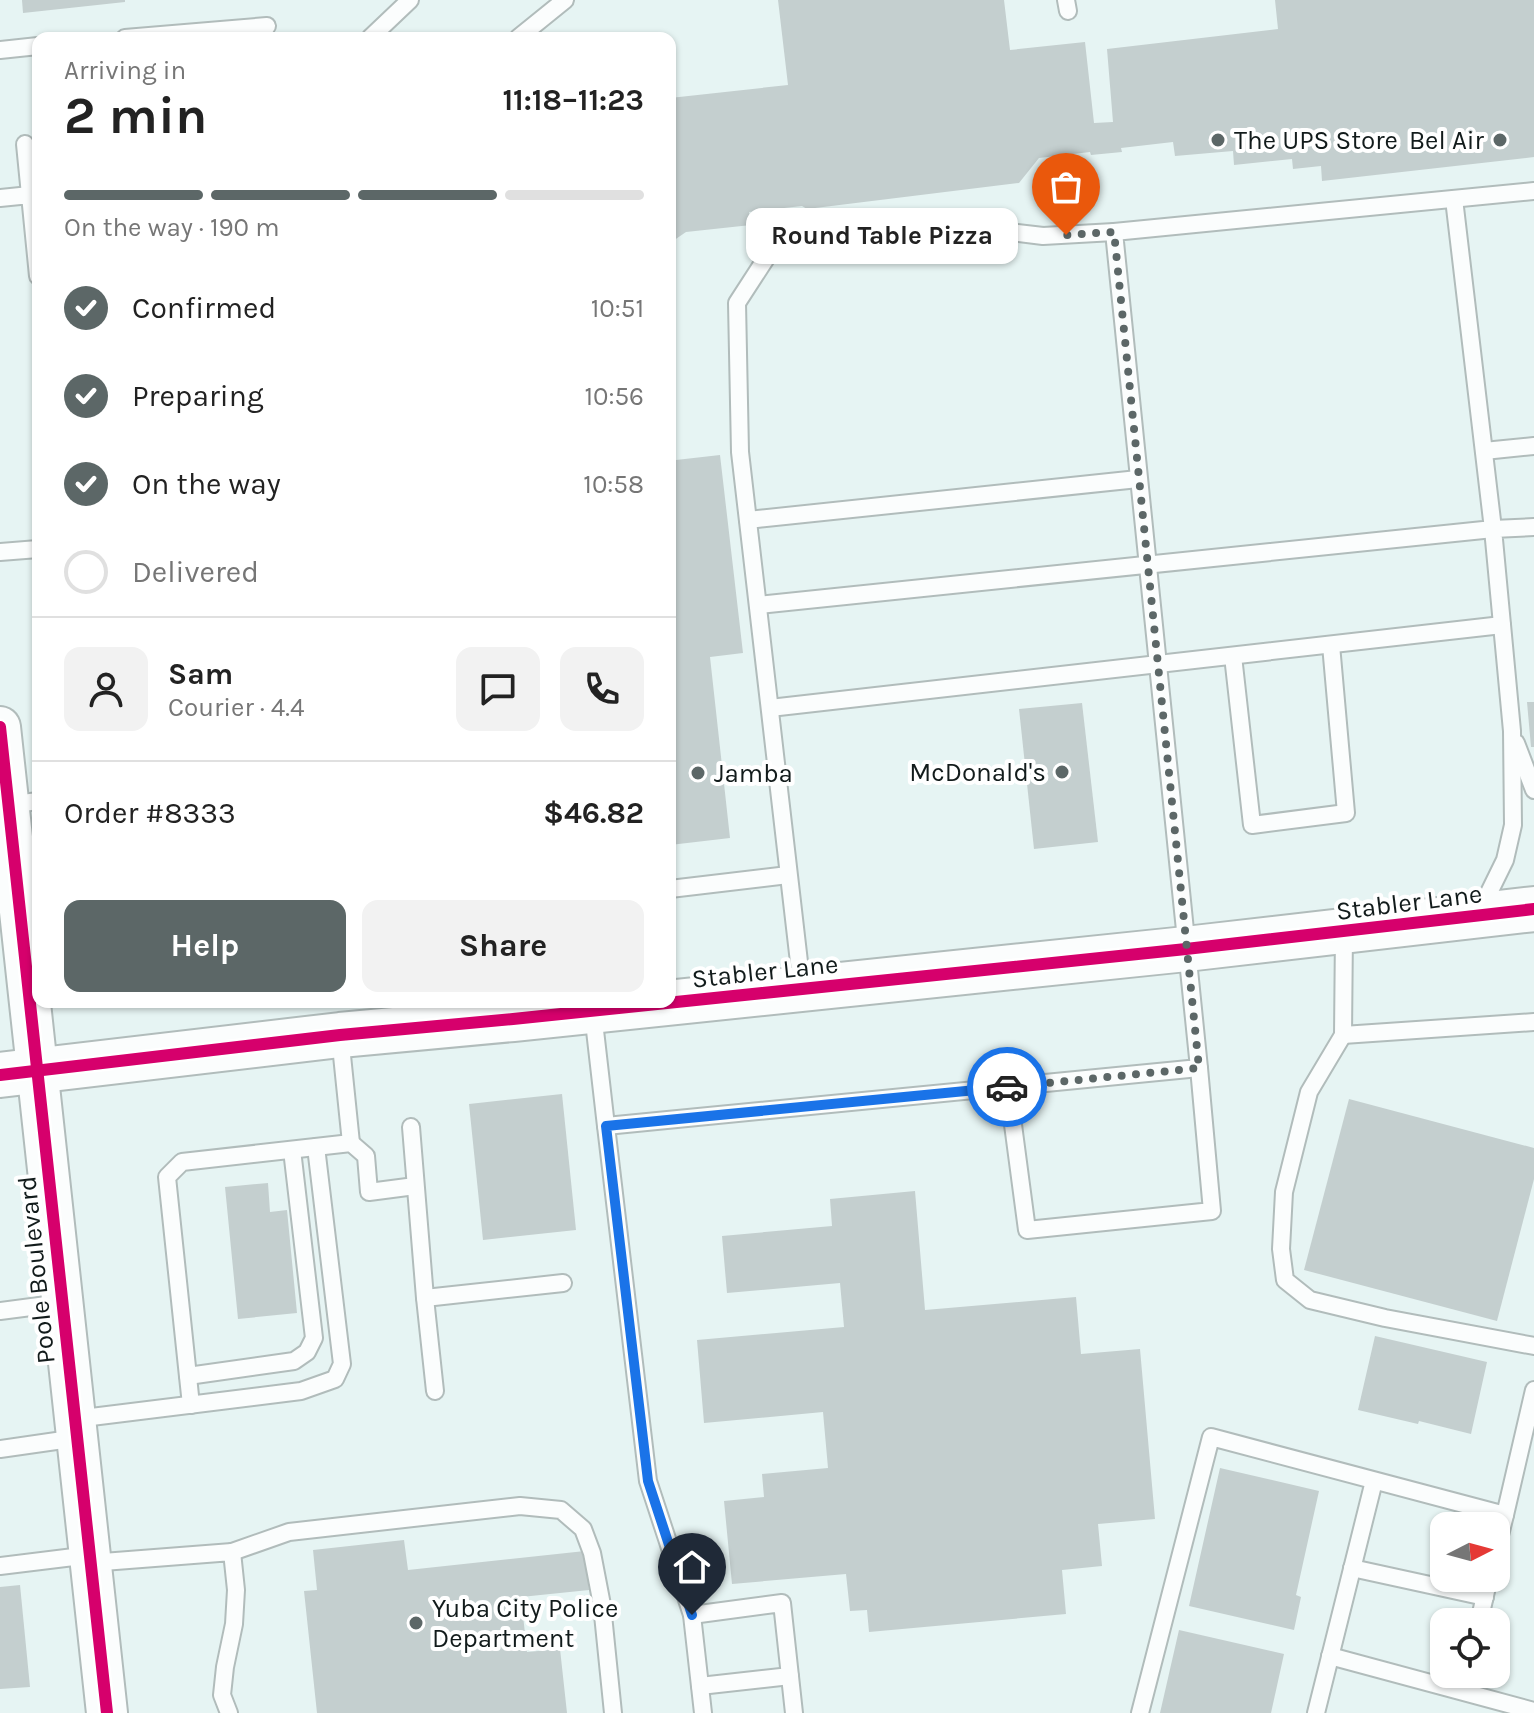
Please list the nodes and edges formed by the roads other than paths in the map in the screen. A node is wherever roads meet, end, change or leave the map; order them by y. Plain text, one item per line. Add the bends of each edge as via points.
1 (410, 0) edge
2 (565, 0) edge
3 (267, 26) dead end
4 (196, 32) edge
5 (376, 32) edge
6 (525, 32) edge
7 (32, 47) edge
8 (0, 50) edge
9 (25, 144) dead end
10 (1534, 191) edge
11 (30, 195) junction
12 (0, 198) edge
13 (1454, 199) junction
14 (32, 215) edge
15 (1114, 232) junction
16 (1534, 446) edge
17 (1484, 451) junction
18 (1138, 479) junction
19 (748, 520) junction
20 (1534, 527) edge
21 (1493, 529) junction
22 (32, 549) edge
23 (0, 552) edge
24 (1147, 564) junction
25 (758, 605) junction
26 (1502, 625) junction
27 (1331, 645) junction
28 (1233, 656) junction
29 (1157, 664) junction
30 (770, 708) junction
31 (0, 727) edge
32 (1512, 731) junction
33 (1533, 785) edge
34 (14, 812) edge
35 (788, 875) junction
36 (676, 888) edge
37 (1534, 909) edge
38 (1477, 916) junction
39 (1344, 931) junction
40 (1186, 949) junction
41 (802, 989) junction
42 (676, 1002) edge
43 (622, 1008) edge
44 (512, 1011) edge
45 (593, 1011) junction
46 (1534, 1022) edge
47 (340, 1035) junction
48 (1343, 1035) junction
49 (1199, 1068) junction
50 (18, 1072) edge
51 (1008, 1087) junction
52 (606, 1126) junction
53 (411, 1127) dead end
54 (351, 1143) junction
55 (316, 1147) junction
56 (292, 1150) junction
57 (415, 1186) junction
58 (563, 1283) dead end
59 (425, 1298) junction
60 (62, 1303) junction
61 (0, 1311) edge
62 (1534, 1346) edge
63 (188, 1376) junction
64 (1534, 1390) edge
65 (435, 1391) dead end
66 (191, 1405) junction
67 (76, 1428) junction
68 (0, 1449) edge
69 (1374, 1481) junction
70 (1493, 1512) edge
71 (1506, 1512) edge
72 (232, 1552) junction
73 (90, 1559) junction
74 (0, 1566) edge
75 (1352, 1568) junction
76 (1486, 1592) edge
77 (1485, 1597) junction
78 (1482, 1608) edge
79 (692, 1615) junction
80 (1330, 1656) junction
81 (790, 1676) junction
82 (700, 1686) junction
83 (1464, 1688) edge
84 (1463, 1692) junction
85 (1534, 1711) edge
86 (107, 1713) edge
87 (229, 1713) edge
88 (613, 1713) edge
89 (703, 1713) edge
90 (794, 1713) edge
91 (1140, 1713) edge
92 (1316, 1713) edge

1 - 5 lane
2 - 6 lane
3 - 4 lane
7 - 8 lane
9 - 11 lane
10 - 13 lane
11 - 12 lane
11 - 14 lane
13 - 15 lane
13 - 17 lane
15 - 18 lane
15 - 19 lane via 1043,236 915,224 833,231 772,249 737,303 740,452
16 - 17 lane
17 - 21 lane
18 - 19 lane
18 - 24 lane
19 - 25 lane
20 - 21 lane
21 - 24 lane
21 - 26 lane
22 - 23 lane
24 - 25 lane
24 - 29 lane
25 - 30 lane
26 - 27 lane
26 - 32 lane
27 - 28 lane
27 - 28 lane via 1346,813 1252,825
28 - 29 lane
29 - 30 lane
29 - 40 lane
30 - 35 lane
31 - 34 street, Poole Boulevard
32 - 33 lane
32 - 38 lane via 1513,825 1505,860
34 - 50 street, Poole Boulevard
35 - 36 lane
35 - 41 lane
37 - 38 main road, Stabler Lane
38 - 39 main road, Stabler Lane
39 - 40 main road, Stabler Lane
39 - 48 lane
40 - 41 main road, Stabler Lane
40 - 49 lane
41 - 42 main road, Stabler Lane
43 - 45 main road, Stabler Lane
44 - 45 main road, Stabler Lane
44 - 47 main road, Stabler Lane
45 - 52 lane
46 - 48 lane
47 - 50 main road, Stabler Lane
47 - 54 lane
48 - 62 lane via 1309,1092 1284,1192 1285,1280 1310,1300
49 - 51 lane
49 - 51 lane via 1212,1211 1027,1230
50 - 60 street, Poole Boulevard
51 - 52 lane
52 - 79 lane via 648,1481
53 - 57 lane
54 - 55 lane
54 - 57 lane via 366,1156 369,1192
55 - 56 lane
55 - 66 lane via 342,1364 335,1379 301,1391
56 - 63 lane via 314,1338 294,1361
56 - 63 lane via 182,1162 167,1177
57 - 59 lane
58 - 59 lane
59 - 65 lane
60 - 61 lane
60 - 67 street, Poole Boulevard
63 - 66 lane
64 - 71 lane
66 - 67 lane
67 - 68 lane
67 - 73 street, Poole Boulevard
69 - 70 lane
69 - 75 lane
69 - 91 lane via 1211,1437
72 - 73 lane
72 - 87 lane via 234,1624 222,1695
72 - 88 lane via 289,1532 520,1506 561,1510 583,1529 592,1553
73 - 74 lane
73 - 86 street, Poole Boulevard
75 - 77 lane
75 - 80 lane
76 - 77 lane
77 - 78 lane
79 - 81 lane via 782,1603
79 - 82 lane
80 - 84 lane
80 - 92 lane
81 - 82 lane
81 - 90 lane
82 - 89 lane
83 - 84 lane
84 - 85 lane

